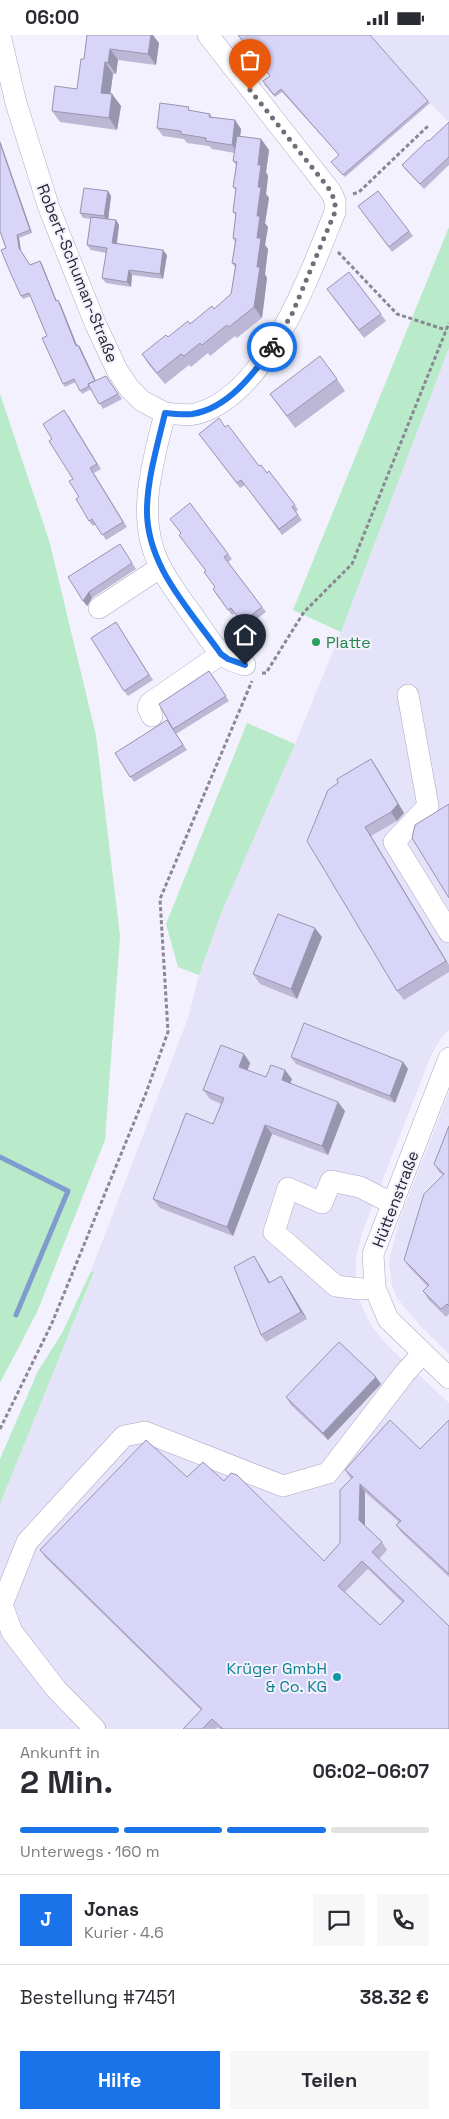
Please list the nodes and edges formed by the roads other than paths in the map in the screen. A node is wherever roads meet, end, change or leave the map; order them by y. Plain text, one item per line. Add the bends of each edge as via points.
1 (0, 35) edge
2 (208, 35) edge
3 (165, 413) junction
4 (161, 567) junction
5 (99, 608) dead end
6 (221, 654) junction
7 (251, 672) road end
8 (408, 695) dead end
9 (152, 716) dead end
10 (449, 932) edge
11 (449, 1058) edge
12 (393, 1204) junction
13 (375, 1288) junction
14 (423, 1353) junction
15 (449, 1378) edge
16 (94, 1729) edge

1 - 3 street, Robert-Schuman-Straße via 16,103 49,208 95,323 129,388 142,401
2 - 3 street via 327,186 335,201 335,212 289,320 244,384 221,402 201,412
3 - 4 street via 147,506 151,543
4 - 5 street
4 - 6 street
6 - 7 street
6 - 9 street via 150,703 148,707
8 - 10 street via 428,806 394,842
11 - 12 street, Hüttenstraße
12 - 13 street, Hüttenstraße via 373,1254
12 - 13 street via 360,1187 331,1181 322,1203 288,1188 274,1232 336,1286
13 - 14 street, Hüttenstraße via 388,1319
14 - 15 street, Hüttenstraße
14 - 16 street via 328,1473 283,1486 145,1432 124,1436 27,1542 2,1605 12,1632 56,1689

